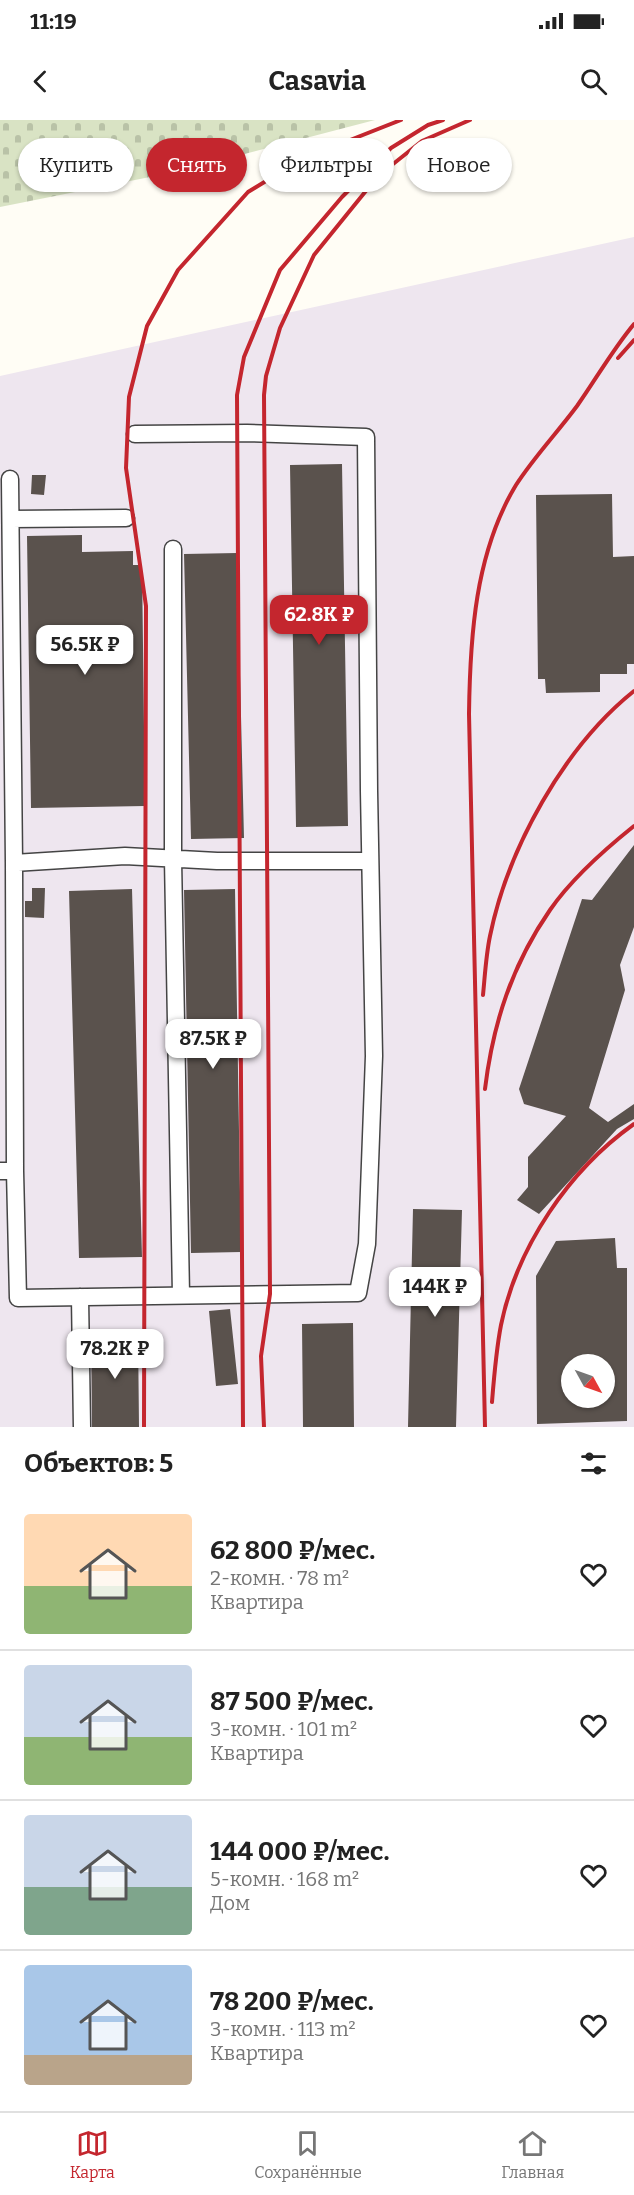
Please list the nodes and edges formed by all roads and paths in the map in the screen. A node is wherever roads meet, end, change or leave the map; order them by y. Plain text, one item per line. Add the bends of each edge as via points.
1 (135, 434) dead end
2 (10, 479) dead end
3 (126, 518) dead end
4 (11, 519) junction
5 (173, 549) dead end
6 (173, 859) junction
7 (370, 861) junction
8 (14, 863) junction
9 (7, 1171) edge
10 (181, 1295) junction
11 (80, 1297) junction
12 (82, 1427) edge

1 - 7 lane via 366,437
2 - 4 lane
3 - 4 lane
4 - 8 lane
5 - 6 lane
6 - 7 lane
6 - 8 lane via 124,856
6 - 10 lane
7 - 10 lane via 374,1056 367,1244 358,1293
8 - 9 lane
9 - 11 lane via 18,1298
10 - 11 lane
11 - 12 lane

